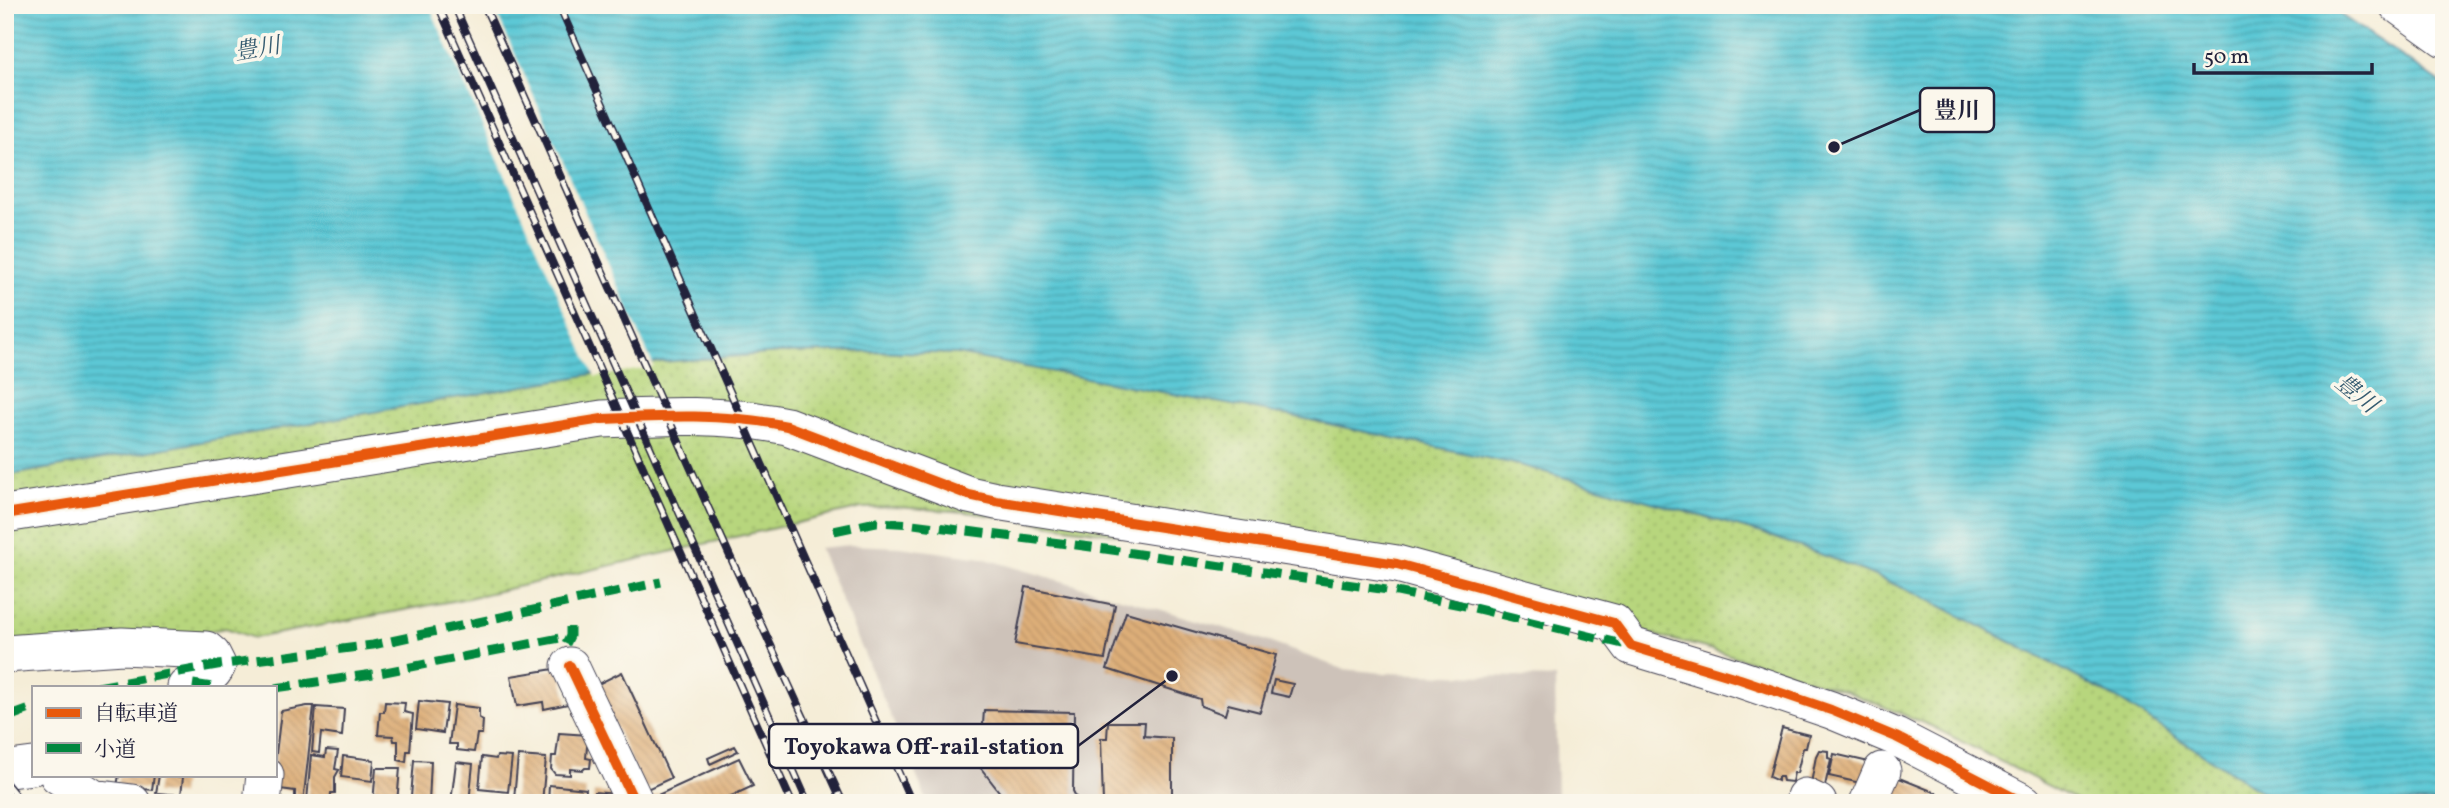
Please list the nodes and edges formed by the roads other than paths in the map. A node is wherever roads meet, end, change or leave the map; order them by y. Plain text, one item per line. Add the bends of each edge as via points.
1 (2398, 5) edge
2 (2444, 38) edge
3 (5, 514) edge
4 (5, 654) edge
5 (570, 666) dead end
6 (188, 686) edge
7 (60, 776) edge
8 (265, 776) edge
9 (132, 803) edge
10 (262, 803) edge
11 (635, 803) edge
12 (2025, 803) edge

1 - 2 street
3 - 12 street via 602,419 685,415 764,421 970,495 1397,564 1614,623 1631,646 1831,710 1896,737
4 - 6 street via 122,646 206,650 217,665 211,676
5 - 11 street
7 - 9 street via 93,797
8 - 10 street

